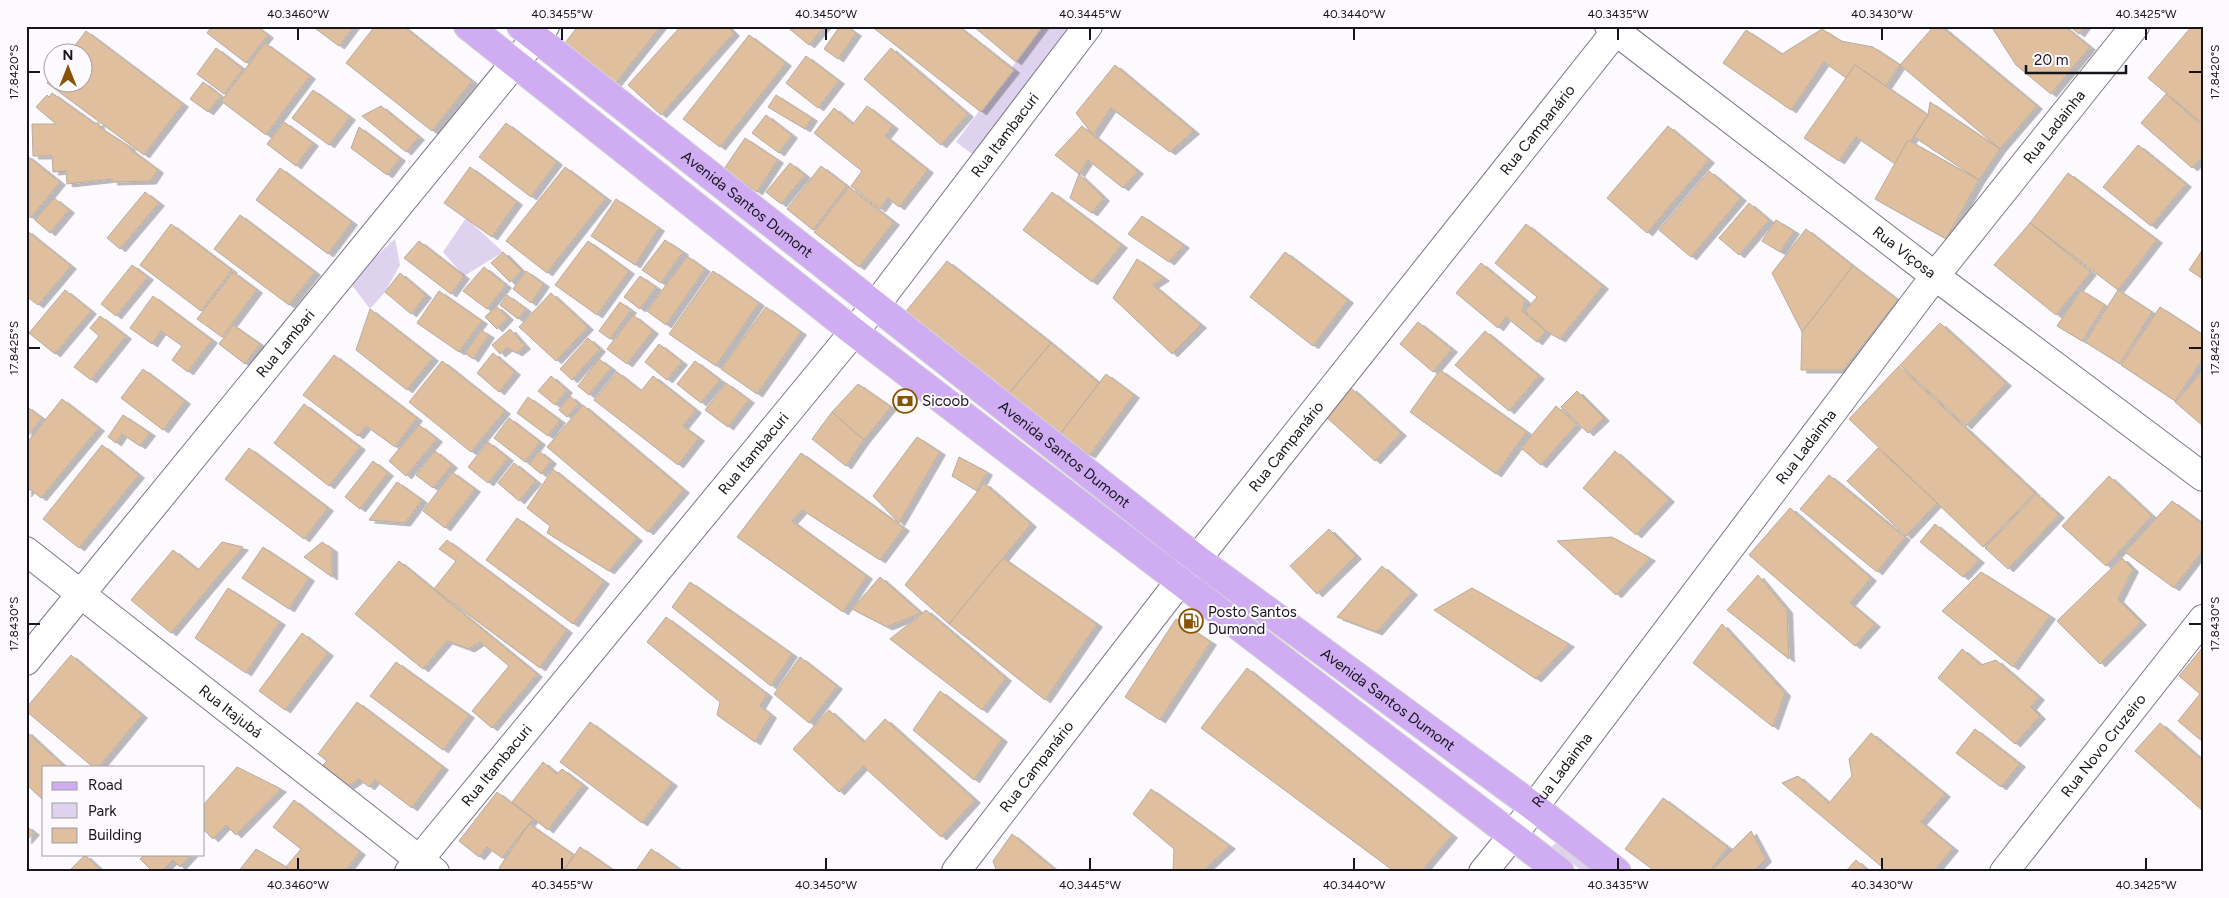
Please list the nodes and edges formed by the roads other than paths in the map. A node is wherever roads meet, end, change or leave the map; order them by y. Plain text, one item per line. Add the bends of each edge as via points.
1 (468, 26) edge
2 (1088, 26) edge
3 (2135, 26) edge
4 (1615, 28) edge
5 (534, 30) edge
6 (516, 63) junction
7 (1935, 276) junction
8 (875, 306) junction
9 (854, 332) junction
10 (2203, 477) edge
11 (26, 551) edge
12 (1197, 559) junction
13 (1180, 582) junction
14 (81, 593) junction
15 (2203, 619) edge
16 (26, 661) edge
17 (1534, 807) junction
18 (1513, 835) junction
19 (421, 868) edge
20 (956, 871) edge
21 (1483, 872) edge
22 (1560, 872) edge
23 (1617, 872) edge
24 (2004, 872) edge

1 - 6 main road, Avenida Santos Dumont
2 - 8 street, Rua Itambacuri
3 - 7 street, Rua Ladainha
4 - 7 street, Rua Viçosa
4 - 12 street, Rua Campanário
5 - 6 street, Rua Lambari
5 - 8 main road, Avenida Santos Dumont
6 - 9 main road, Avenida Santos Dumont
6 - 14 street, Rua Lambari
7 - 10 street, Rua Viçosa
7 - 17 street, Rua Ladainha
8 - 9 street, Rua Itambacuri
8 - 12 main road, Avenida Santos Dumont
9 - 13 main road, Avenida Santos Dumont
9 - 19 street, Rua Itambacuri
11 - 14 street, Rua Itajubá
12 - 13 street, Rua Campanário
12 - 17 main road, Avenida Santos Dumont
13 - 18 main road, Avenida Santos Dumont
13 - 20 street, Rua Campanário
14 - 16 street, Rua Lambari
14 - 19 street, Rua Itajubá
15 - 24 street, Rua Novo Cruzeiro
17 - 18 street, Rua Ladainha
17 - 23 main road, Avenida Santos Dumont
18 - 21 street, Rua Ladainha
18 - 22 main road, Avenida Santos Dumont

